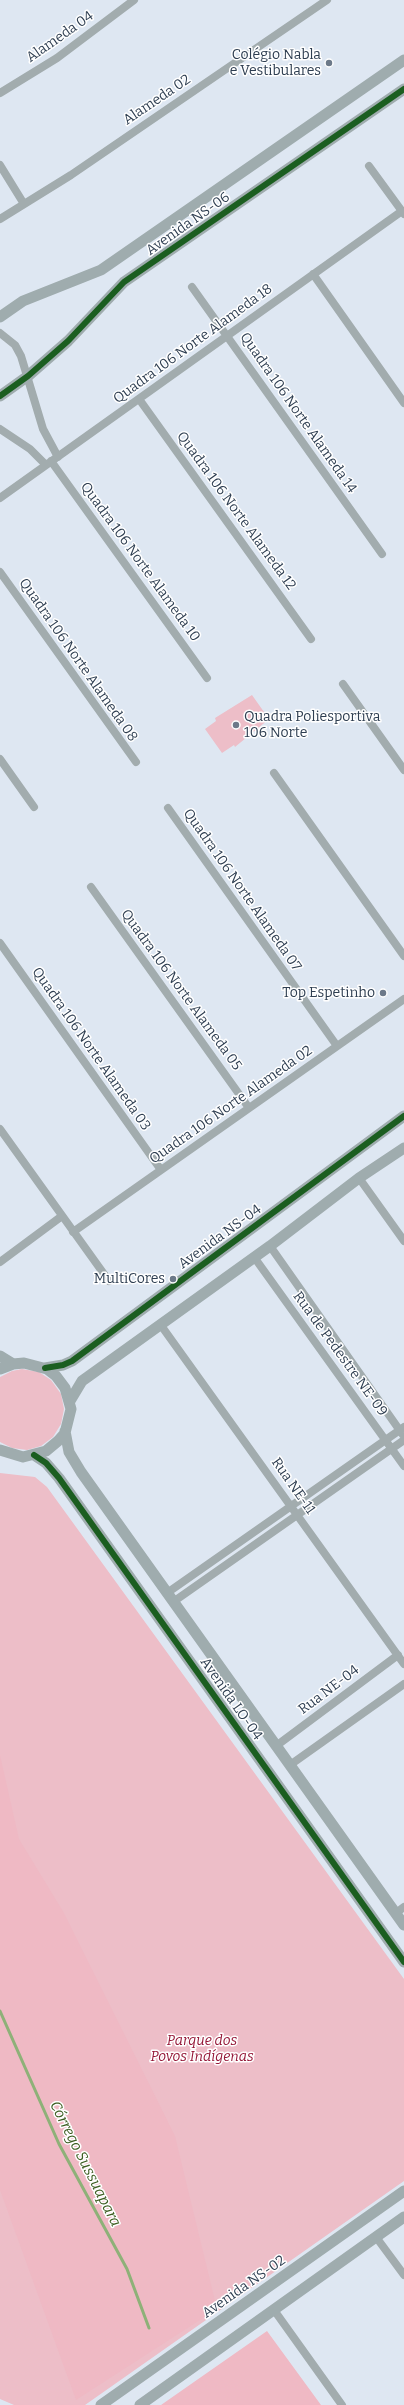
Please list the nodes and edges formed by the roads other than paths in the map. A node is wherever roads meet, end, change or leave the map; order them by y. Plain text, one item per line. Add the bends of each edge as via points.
1 (134, 0) edge
2 (327, 0) edge
3 (404, 60) edge
4 (404, 89) edge
5 (0, 93) edge
6 (0, 165) edge
7 (370, 166) dead end
8 (24, 204) junction
9 (403, 213) edge
10 (0, 219) edge
11 (313, 274) junction
12 (192, 287) dead end
13 (0, 317) edge
14 (0, 333) edge
15 (227, 336) junction
16 (28, 376) junction
17 (0, 396) edge
18 (139, 399) junction
19 (404, 403) edge
20 (0, 429) edge
21 (52, 461) junction
22 (0, 498) edge
23 (382, 554) dead end
24 (0, 572) edge
25 (311, 639) dead end
26 (207, 678) dead end
27 (343, 684) dead end
28 (0, 759) edge
29 (136, 762) dead end
30 (404, 770) edge
31 (274, 773) dead end
32 (34, 807) dead end
33 (168, 808) dead end
34 (91, 887) dead end
35 (0, 943) edge
36 (404, 956) edge
37 (404, 999) edge
38 (337, 1046) junction
39 (249, 1108) junction
40 (404, 1116) edge
41 (0, 1129) edge
42 (404, 1148) edge
43 (161, 1170) junction
44 (359, 1178) junction
45 (62, 1216) junction
46 (74, 1232) junction
47 (404, 1241) edge
48 (270, 1246) junction
49 (254, 1257) junction
50 (0, 1262) edge
51 (109, 1282) dead end
52 (160, 1324) junction
53 (0, 1356) edge
54 (13, 1364) junction
55 (45, 1368) junction
56 (0, 1369) edge
57 (70, 1401) junction
58 (65, 1431) junction
59 (403, 1434) edge
60 (385, 1439) junction
61 (392, 1448) junction
62 (0, 1450) edge
63 (34, 1455) junction
64 (404, 1466) edge
65 (292, 1506) junction
66 (298, 1516) junction
67 (170, 1597) junction
68 (398, 1655) junction
69 (404, 1664) edge
70 (404, 1684) edge
71 (276, 1746) junction
72 (290, 1765) junction
73 (402, 1916) edge
74 (404, 1962) edge
75 (404, 2191) edge
76 (403, 2220) edge
77 (376, 2237) junction
78 (404, 2275) edge
79 (274, 2310) junction
80 (101, 2405) edge
81 (140, 2405) edge
82 (342, 2405) edge

1 - 5 street, Alameda 04 via 57,58
2 - 8 street, Alameda 02 via 71,175
3 - 13 street, Avenida NS-06 via 101,270 23,301
4 - 16 street, Avenida NS-06 via 124,282 68,340
6 - 8 street
7 - 9 street
8 - 10 street, Alameda 02
9 - 11 street, Quadra 106 Norte Alameda 18
11 - 15 street, Quadra 106 Norte Alameda 18
11 - 19 street
12 - 15 street, Quadra 106 Norte Alameda 14
14 - 16 street via 15,345
15 - 18 street, Quadra 106 Norte Alameda 18
15 - 23 street, Quadra 106 Norte Alameda 14
16 - 17 street, Avenida NS-06
16 - 21 street
18 - 21 street, Quadra 106 Norte Alameda 18
18 - 25 street, Quadra 106 Norte Alameda 12
20 - 21 street
21 - 22 street, Quadra 106 Norte Alameda 18
21 - 26 street, Quadra 106 Norte Alameda 10
24 - 29 street, Quadra 106 Norte Alameda 08
27 - 30 street
28 - 32 street
31 - 36 street
33 - 38 street, Quadra 106 Norte Alameda 07
34 - 39 street, Quadra 106 Norte Alameda 05
35 - 43 street, Quadra 106 Norte Alameda 03
37 - 38 street, Quadra 106 Norte Alameda 02
38 - 39 street, Quadra 106 Norte Alameda 02
39 - 43 street, Quadra 106 Norte Alameda 02
40 - 55 street, Avenida NS-04 via 72,1361
41 - 45 street
42 - 44 street, Avenida NS-04
43 - 46 street, Quadra 106 Norte Alameda 02
44 - 47 street
44 - 48 street, Avenida NS-04
45 - 46 street
45 - 50 street
46 - 51 street
48 - 49 street, Avenida NS-04
48 - 59 street, Rua de Pedestre NE-09
49 - 52 street, Avenida NS-04
49 - 60 street, Rua de Pedestre NE-09
52 - 57 street, Avenida NS-04 via 82,1381
52 - 65 street, Rua NE-11
53 - 54 street
54 - 55 street, Avenida NS-04 via 31,1363
54 - 56 street, Avenida NS-04
55 - 57 street, Avenida NS-04 via 62,1383
57 - 58 street, Avenida NS-04 via 70,1416
58 - 63 street, Avenida NS-04 via 52,1447
58 - 67 street, Avenida LO-04 via 67,1448 74,1461
59 - 60 street
59 - 61 street
60 - 61 street, Rua de Pedestre NE-09
60 - 65 street
61 - 64 street, Rua de Pedestre NE-09
61 - 66 street
62 - 63 street, Avenida NS-04 via 17,1456
63 - 74 street, Avenida LO-04 via 48,1465 59,1478
65 - 66 street, Rua NE-11
65 - 67 street
66 - 67 street
66 - 68 street, Rua NE-11
67 - 71 street, Avenida LO-04
68 - 69 street, Rua NE-11
68 - 71 street, Rua NE-04
70 - 72 street
71 - 72 street, Avenida LO-04
72 - 73 street, Avenida LO-04
75 - 80 street, Avenida NS-02
76 - 77 street
77 - 78 street
77 - 79 street
79 - 81 street
79 - 82 street

